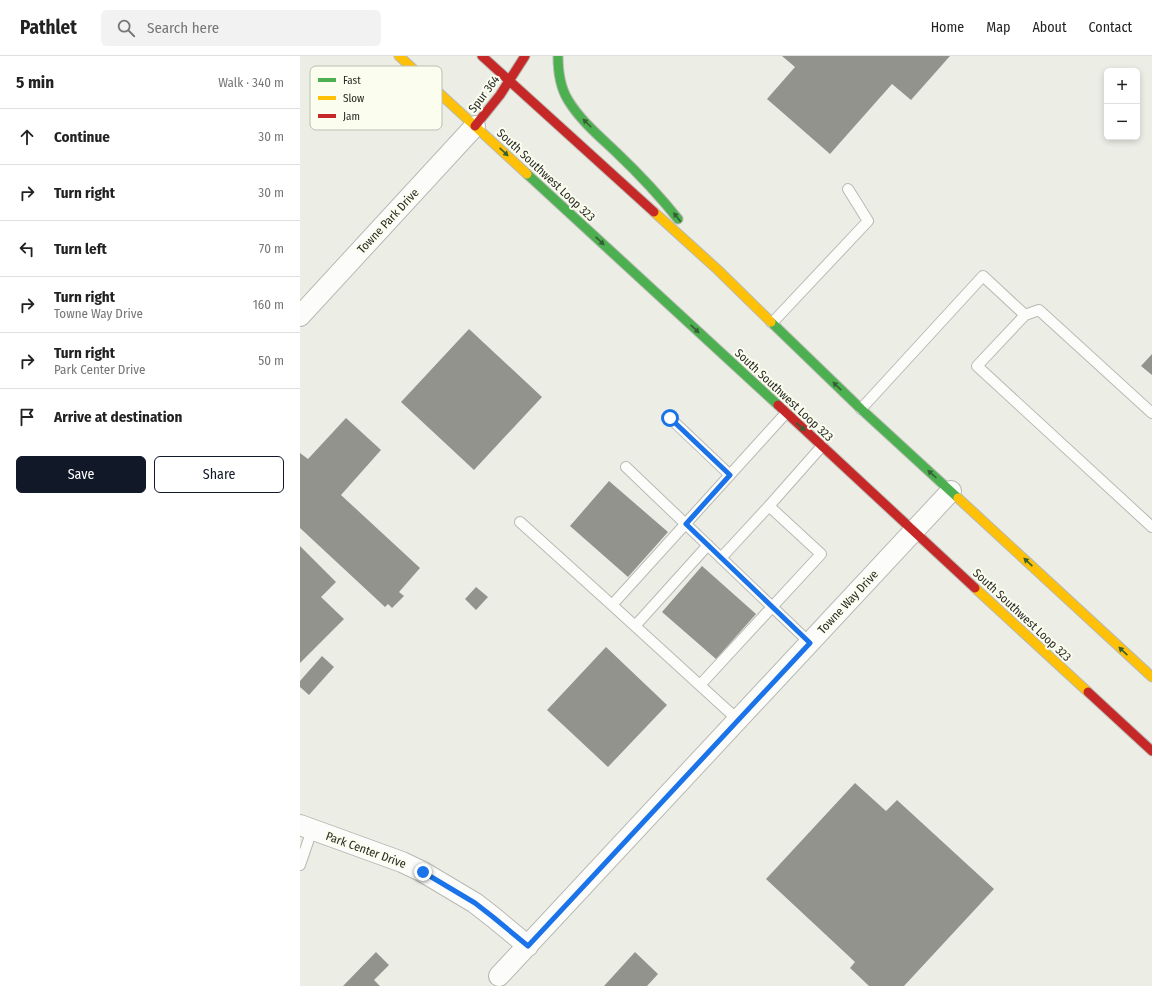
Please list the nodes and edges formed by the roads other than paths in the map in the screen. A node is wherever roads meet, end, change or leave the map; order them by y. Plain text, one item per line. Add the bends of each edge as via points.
1 (399, 56) edge
2 (482, 56) edge
3 (525, 56) edge
4 (558, 56) edge
5 (410, 66) edge
6 (510, 81) junction
7 (442, 96) edge
8 (475, 126) junction
9 (848, 188) dead end
10 (718, 270) junction
11 (1025, 315) junction
12 (300, 316) edge
13 (772, 323) junction
14 (861, 409) junction
15 (786, 413) junction
16 (1152, 414) edge
17 (670, 418) dead end
18 (822, 446) junction
19 (626, 467) dead end
20 (730, 475) junction
21 (951, 491) junction
22 (769, 506) junction
23 (520, 522) dead end
24 (686, 524) junction
25 (1152, 527) edge
26 (914, 531) junction
27 (708, 545) junction
28 (721, 558) junction
29 (612, 605) junction
30 (772, 607) junction
31 (635, 626) junction
32 (810, 643) junction
33 (1152, 677) edge
34 (700, 685) junction
35 (738, 720) junction
36 (1152, 751) edge
37 (306, 828) edge
38 (300, 865) edge
39 (528, 946) junction
40 (500, 976) dead end

1 - 5 main road, South Southwest Loop 323
2 - 6 main road
3 - 6 main road, Spur 364
10 -> 4 main road via 665,202 572,106 561,82
6 - 8 main road, Spur 364
6 - 10 main road
7 - 8 main road, South Southwest Loop 323
8 - 12 street, Towne Park Drive
8 -> 15 main road, South Southwest Loop 323
9 - 13 lane via 868,221
10 - 13 main road
11 - 14 lane via 983,276
11 - 16 lane via 1039,310
11 - 25 lane via 977,366
14 -> 13 main road
21 -> 14 main road
15 -> 18 main road, South Southwest Loop 323
15 - 20 lane
17 - 20 lane
18 - 22 lane
18 - 26 main road, South Southwest Loop 323
19 - 24 lane
20 - 24 lane
21 - 26 street, Towne Way Drive
33 -> 21 main road
22 - 28 lane
22 - 30 lane via 821,554
23 - 29 lane
24 - 27 lane
24 - 29 lane
26 - 32 street, Towne Way Drive
26 - 36 main road, South Southwest Loop 323
27 - 28 lane
27 - 31 lane
28 - 30 lane
29 - 31 lane
30 - 32 lane
30 - 34 lane
31 - 34 lane
32 - 35 street, Towne Way Drive
34 - 35 lane
35 - 39 street, Towne Way Drive
37 - 38 lane
37 - 39 street, Park Center Drive via 423,872 475,903
39 - 40 street, Towne Way Drive

